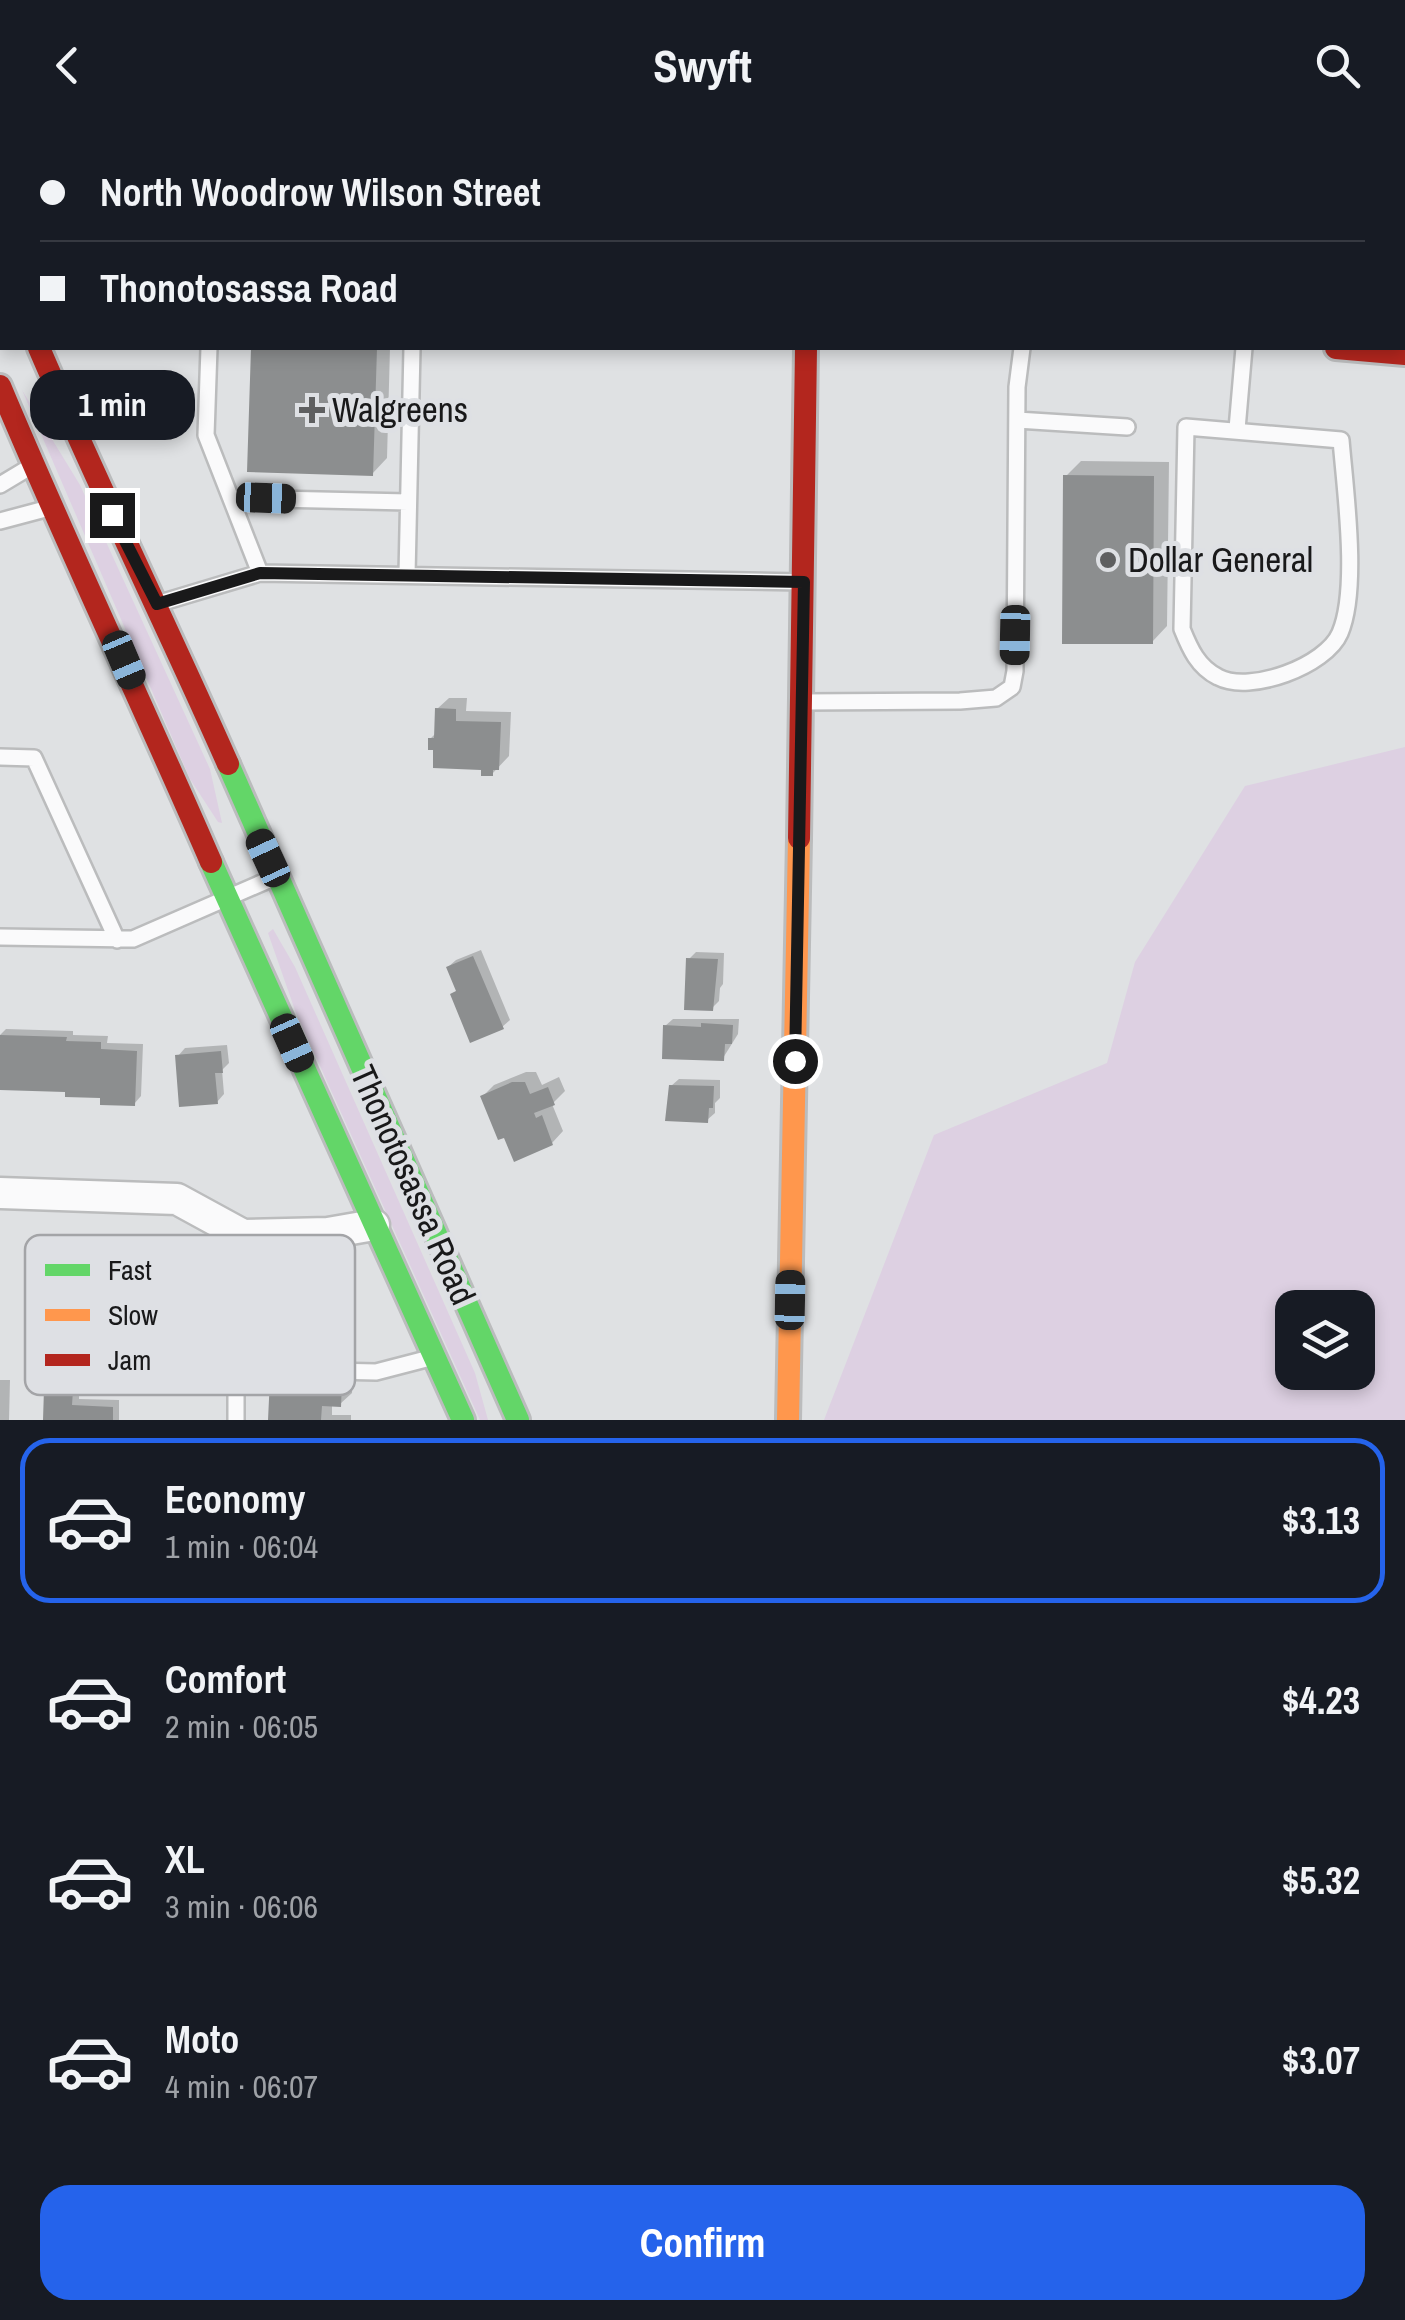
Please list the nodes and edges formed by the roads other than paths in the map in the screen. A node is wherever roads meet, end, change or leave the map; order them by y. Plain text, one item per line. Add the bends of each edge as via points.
1 (40, 350) edge
2 (210, 350) edge
3 (412, 350) edge
4 (806, 350) edge
5 (1022, 350) edge
6 (1244, 350) edge
7 (1359, 350) edge
8 (1405, 354) edge
9 (0, 386) edge
10 (1017, 420) junction
11 (1127, 427) dead end
12 (1238, 430) junction
13 (34, 465) junction
14 (0, 485) edge
15 (231, 498) junction
16 (408, 502) junction
17 (51, 508) junction
18 (0, 521) edge
19 (260, 573) junction
20 (407, 575) junction
21 (804, 582) junction
22 (157, 604) junction
23 (802, 702) junction
24 (0, 757) edge
25 (276, 876) junction
26 (227, 898) junction
27 (0, 937) edge
28 (117, 940) junction
29 (0, 1193) edge
30 (374, 1225) junction
31 (434, 1356) junction
32 (355, 1372) edge
33 (451, 1394) junction
34 (446, 1420) edge
35 (462, 1420) edge
36 (518, 1420) edge
37 (788, 1420) edge

1 - 22 main road, Thonotosassa Road
2 - 15 lane via 206,436
3 - 16 lane
4 - 21 main road
5 - 10 lane
6 - 12 lane
7 - 8 main road
9 - 13 main road, Thonotosassa Road
10 - 11 lane
10 - 23 lane via 1012,686 996,698 960,702
12 - 12 lane via 1186,427 1182,629 1195,659 1220,678 1251,683 1292,672 1340,636 1349,536 1341,440
13 - 14 lane
13 - 17 main road, Thonotosassa Road
15 - 16 lane
15 - 19 lane
16 - 20 lane
17 - 18 lane
17 - 26 main road, Thonotosassa Road
19 - 20 lane
19 - 22 lane
20 - 21 lane
21 - 23 main road
22 - 25 main road, Thonotosassa Road
23 - 37 main road
24 - 28 lane via 34,758
25 - 26 lane
25 - 36 main road, Thonotosassa Road
26 - 28 lane
26 - 30 main road, Thonotosassa Road
27 - 28 lane
29 - 30 street via 177,1199 242,1235
30 - 31 main road, Thonotosassa Road
31 - 32 lane
31 - 33 main road, Thonotosassa Road
33 - 34 main road
33 - 35 main road, Thonotosassa Road

